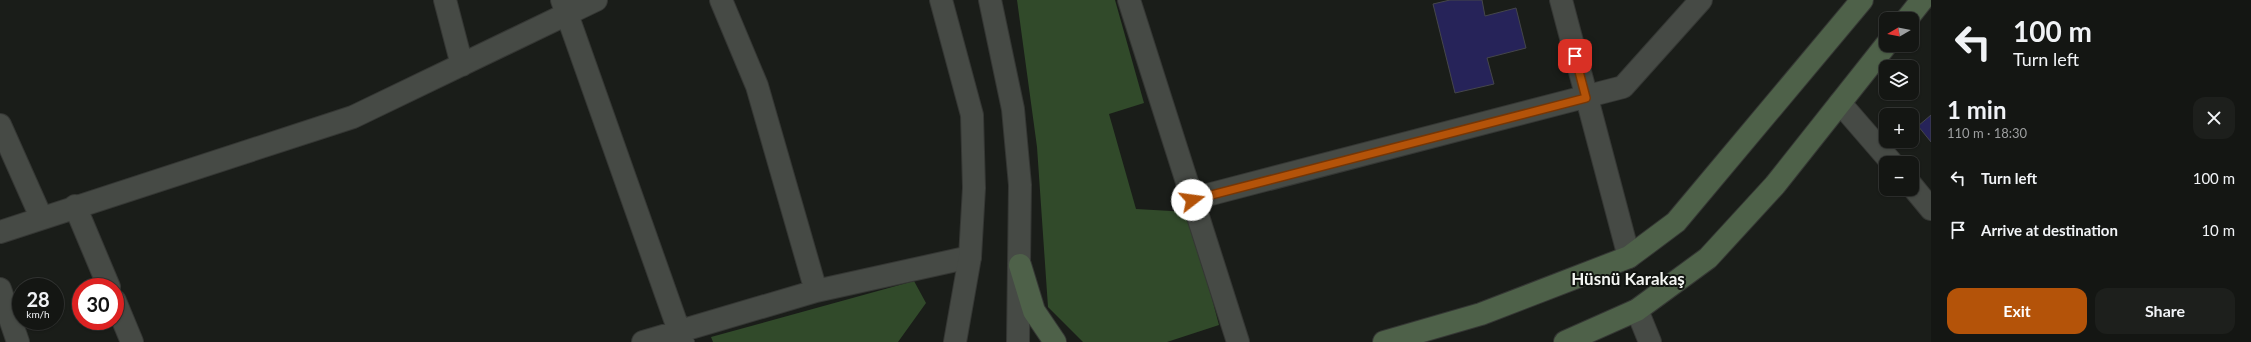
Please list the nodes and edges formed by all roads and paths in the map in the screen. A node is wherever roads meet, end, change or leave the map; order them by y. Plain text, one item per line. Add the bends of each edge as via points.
1 (445, 0) edge
2 (596, 0) edge
3 (721, 0) edge
4 (941, 0) edge
5 (990, 0) edge
6 (1129, 0) edge
7 (1561, 0) edge
8 (1701, 0) edge
9 (1862, 0) edge
10 (1922, 0) edge
11 (564, 7) edge
12 (1912, 12) edge
13 (1880, 52) edge
14 (462, 65) junction
15 (1586, 98) junction
16 (1840, 102) junction
17 (0, 125) edge
18 (1886, 156) edge
19 (1919, 194) edge
20 (1192, 200) junction
21 (75, 206) junction
22 (1931, 209) edge
23 (41, 217) junction
24 (0, 232) edge
25 (970, 257) junction
26 (1629, 257) junction
27 (1020, 265) junction
28 (105, 278) edge
29 (0, 289) edge
30 (816, 292) junction
31 (1637, 310) junction
32 (124, 323) edge
33 (681, 337) edge
34 (18, 342) edge
35 (132, 342) edge
36 (643, 342) edge
37 (955, 342) edge
38 (1018, 342) edge
39 (1055, 342) edge
40 (1238, 342) edge
41 (1384, 342) edge
42 (1565, 342) edge
43 (1650, 342) edge

1 - 14 street
2 - 11 street
3 - 30 street via 756,86
4 - 25 street via 972,114 974,188
5 - 27 street via 1013,109 1020,185
6 - 20 street
7 - 15 street
8 - 15 street via 1623,87
9 - 26 main road via 1676,222
10 - 12 main road
11 - 14 street
11 - 33 street
13 - 16 main road
14 - 21 street via 353,117
15 - 20 street
15 - 26 street
16 - 18 street
16 - 31 main road via 1775,185 1708,258
17 - 23 street
19 - 22 street
20 - 40 street
21 - 23 street
21 - 28 street
23 - 24 street
25 - 30 street
25 - 37 street
26 - 41 main road via 1481,314
27 - 38 street
27 - 39 main road via 1034,311
29 - 34 street
30 - 33 street
31 - 42 main road
31 - 43 street
32 - 35 street
33 - 36 street

